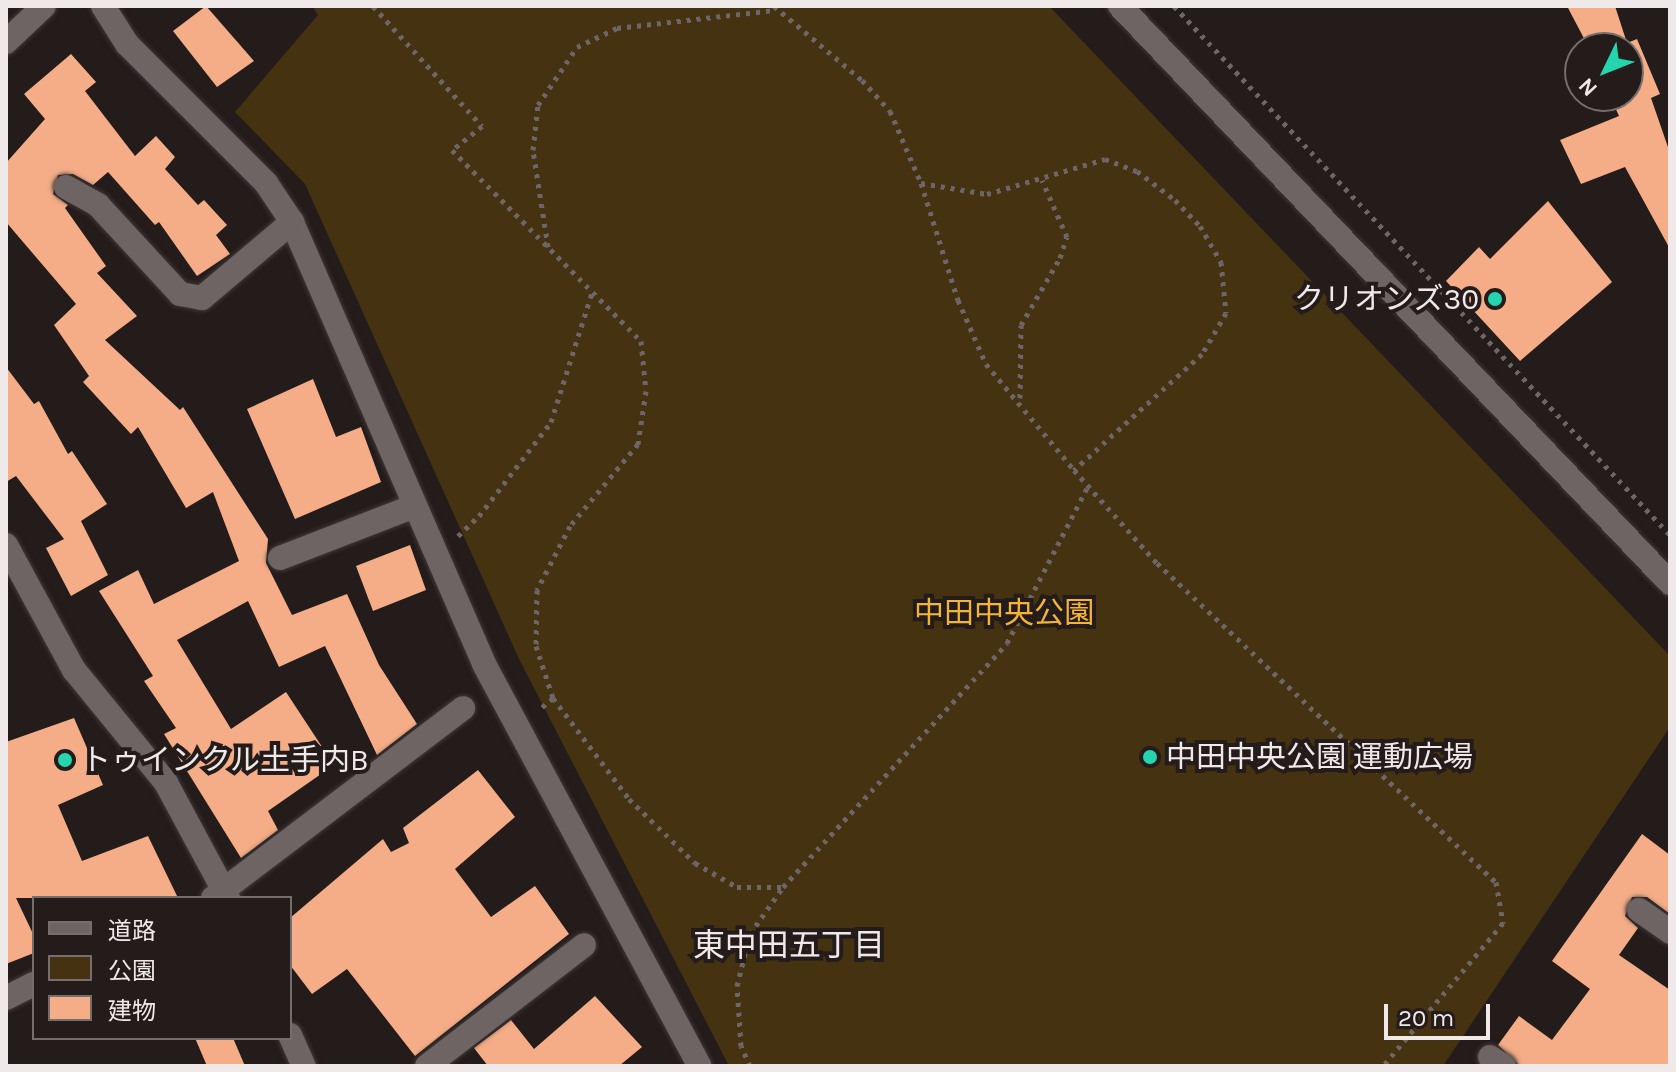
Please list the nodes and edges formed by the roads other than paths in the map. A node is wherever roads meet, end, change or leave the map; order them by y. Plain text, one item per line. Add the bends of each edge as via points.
1 (44, 6) edge
2 (103, 6) edge
3 (1120, 6) edge
4 (6, 42) edge
5 (66, 187) dead end
6 (292, 222) junction
7 (415, 506) junction
8 (6, 545) edge
9 (280, 558) dead end
10 (1670, 583) edge
11 (463, 708) dead end
12 (222, 896) edge
13 (1639, 910) dead end
14 (1670, 932) edge
15 (584, 945) dead end
16 (32, 985) edge
17 (6, 998) edge
18 (292, 1039) edge
19 (304, 1066) edge
20 (427, 1066) edge
21 (700, 1066) edge

1 - 4 street
2 - 6 street via 127,44 266,183
3 - 10 street
5 - 6 street via 98,205 180,294 202,298
6 - 7 street
7 - 9 street
7 - 21 street via 518,727
8 - 12 street via 74,670 166,783
11 - 12 street
13 - 14 street
15 - 20 street
16 - 17 street
18 - 19 street

